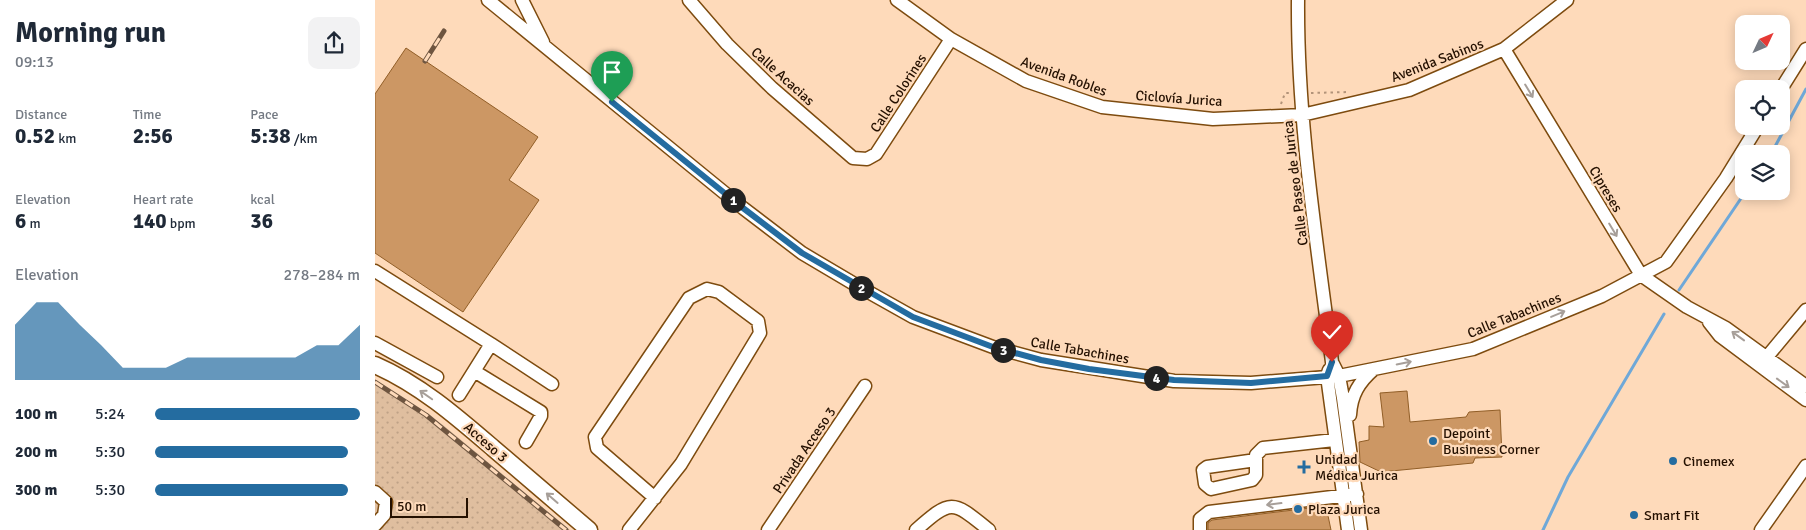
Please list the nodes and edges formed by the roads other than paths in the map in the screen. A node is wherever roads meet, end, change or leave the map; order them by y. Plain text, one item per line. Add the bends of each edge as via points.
1 (488, 0) edge
2 (522, 0) edge
3 (689, 0) edge
4 (897, 0) edge
5 (1298, 0) edge
6 (1567, 0) edge
7 (951, 39) junction
8 (546, 48) junction
9 (1806, 48) edge
10 (1504, 50) junction
11 (1786, 80) edge
12 (1302, 115) junction
13 (1752, 135) edge
14 (867, 159) joint
15 (375, 271) edge
16 (1641, 275) junction
17 (1806, 310) edge
18 (375, 344) edge
19 (491, 344) junction
20 (1763, 361) junction
21 (375, 365) edge
22 (1374, 369) junction
23 (474, 371) junction
24 (1333, 376) junction
25 (437, 377) dead end
26 (552, 384) dead end
27 (865, 386) dead end
28 (1806, 386) edge
29 (459, 395) dead end
30 (1806, 400) edge
31 (1334, 440) junction
32 (526, 442) dead end
33 (1349, 447) junction
34 (1255, 460) dead end
35 (1806, 466) edge
36 (375, 492) edge
37 (1357, 494) junction
38 (1343, 495) junction
39 (655, 498) junction
40 (375, 525) edge
41 (589, 530) edge
42 (629, 530) edge
43 (768, 530) edge
44 (916, 530) edge
45 (989, 530) edge
46 (1200, 530) edge
47 (1348, 530) edge
48 (1361, 530) edge
49 (1761, 530) edge

1 - 8 street, Calle Tabachines
2 - 8 street
3 - 14 street, Calle Acacias via 727,44 772,88 853,158
4 - 7 street, Avenida Robles
5 - 12 street, Calle Paseo de Jurica
6 - 10 street, Avenida Sabinos
7 - 12 street, Avenida Robles via 1026,81 1102,107 1213,119
7 - 14 street, Calle Colorines via 876,154
8 - 24 street, Calle Tabachines via 802,253 913,317 993,347 1089,369 1174,380 1251,383
9 - 11 street
10 - 12 street, Avenida Sabinos via 1409,90
10 -> 16 street, Cipreses
12 - 24 street, Calle Paseo de Jurica
13 - 16 street, Calle Tabachines via 1666,262
15 - 19 street
16 - 20 street, Cipreses via 1687,307 1726,328
22 -> 16 street, Calle Tabachines via 1473,349 1602,296
17 - 20 street
18 - 25 street
19 - 23 street
19 - 26 street
20 - 28 street, Cipreses
20 -> 30 street, Cipreses
41 -> 21 main road, Acceso 3 via 459,419 423,392
22 - 24 street, Calle Tabachines
22 - 33 street via 1351,400
23 - 29 street
23 - 32 street via 541,412
24 - 31 street, Calle Paseo de Jurica
24 - 33 street, Calle Paseo de Jurica
27 - 43 street, Privada Acceso 3
31 - 34 street via 1263,448
31 - 38 street, Calle Paseo de Jurica
33 - 37 street, Calle Paseo de Jurica
35 - 49 street
36 - 40 street via 386,502 386,508
37 - 38 street
37 - 48 street, Calle Paseo de Jurica
38 -> 46 street via 1209,512 1200,519
38 - 47 street, Calle Paseo de Jurica
39 - 39 street via 681,464 760,333 758,321 719,292 707,289 689,298 595,437 597,448
39 - 42 street
44 - 45 street via 937,511 949,506 962,508

